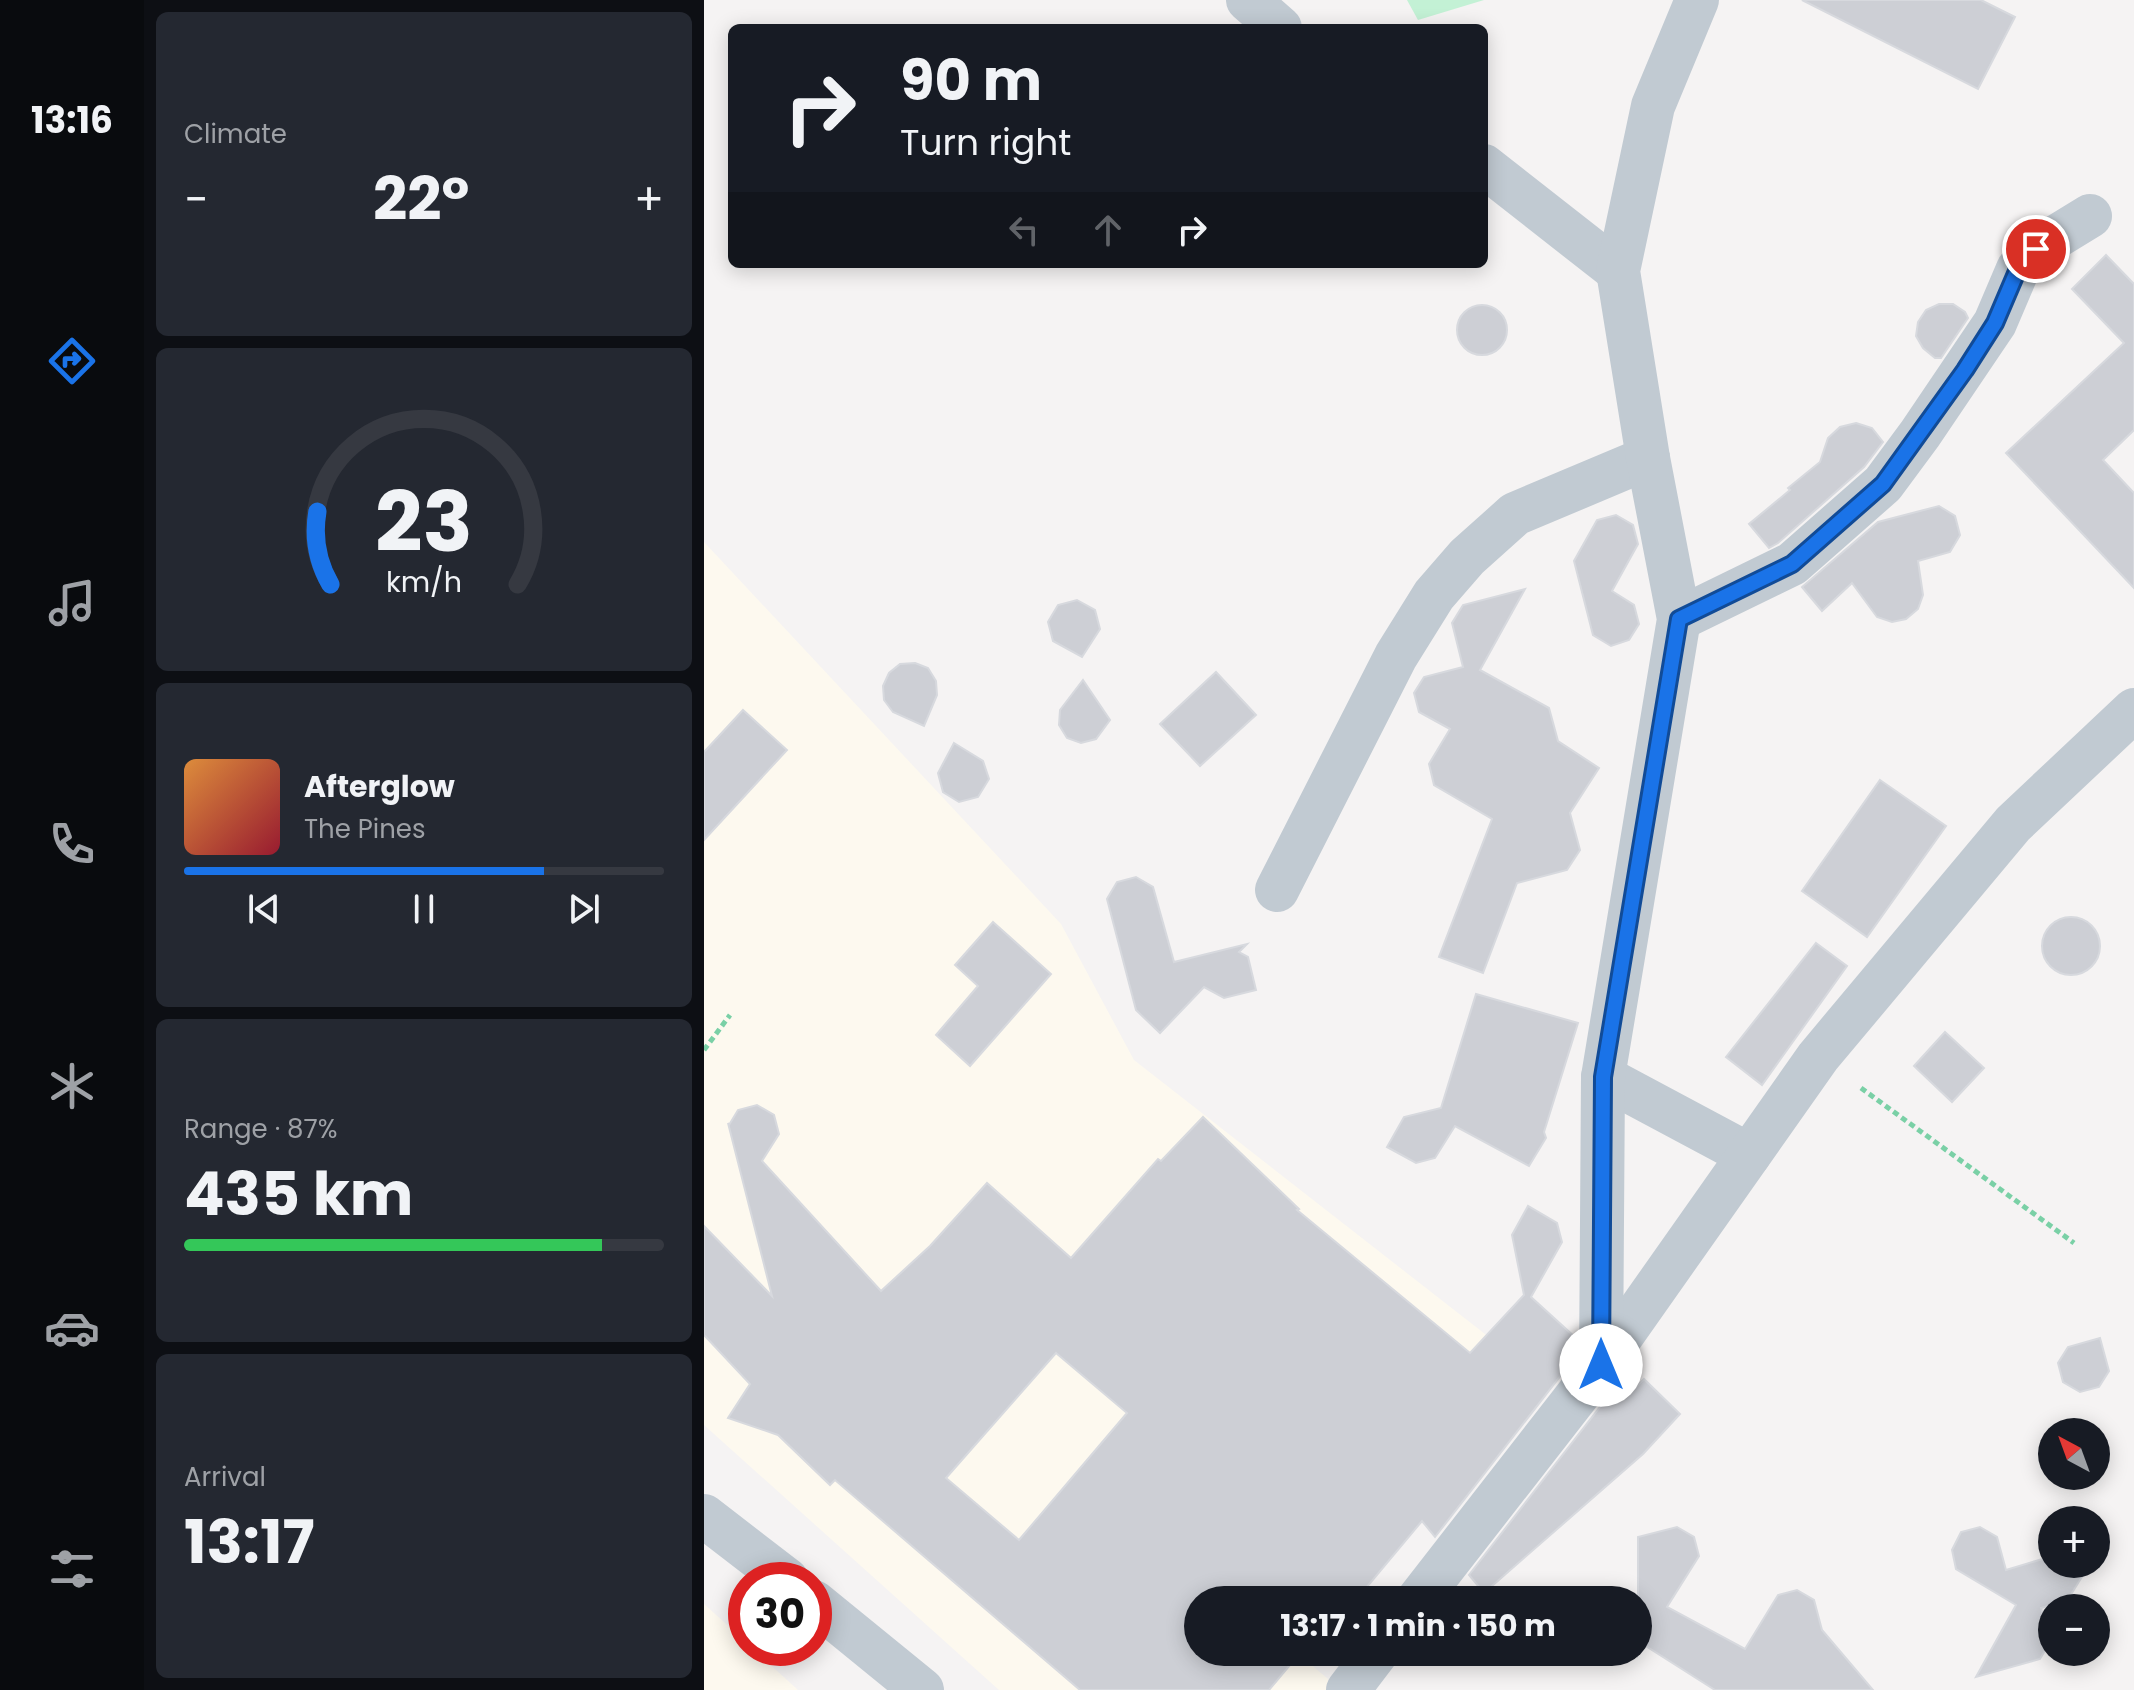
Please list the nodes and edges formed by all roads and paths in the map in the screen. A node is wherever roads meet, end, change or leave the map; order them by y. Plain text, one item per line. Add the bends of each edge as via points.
1 (1248, 0) edge
2 (1697, 0) edge
3 (1275, 24) edge
4 (1488, 169) edge
5 (2090, 216) dead end
6 (1618, 271) junction
7 (1648, 458) junction
8 (1679, 619) junction
9 (2134, 710) edge
10 (1277, 890) dead end
11 (730, 1015) dead end
12 (704, 1050) edge
13 (1818, 1057) junction
14 (1603, 1077) junction
15 (1749, 1155) junction
16 (2074, 1243) dead end
17 (1601, 1365) junction
18 (704, 1516) edge
19 (764, 1562) edge
20 (1429, 1586) edge
21 (832, 1617) edge
22 (1366, 1666) edge
23 (922, 1690) edge
24 (1348, 1690) edge

1 - 3 street
2 - 6 street via 1653,106
4 - 6 street
5 - 8 street via 2036,249 2018,269 1995,323 1883,484 1792,564
6 - 7 street
7 - 8 street
7 - 10 street via 1515,514 1434,595 1396,656
8 - 14 street
9 - 13 street via 2013,824
11 - 12 path
13 - 15 street
13 - 16 path
14 - 15 street
14 - 17 street
15 - 17 street
17 - 20 street
18 - 19 street
21 - 23 street
22 - 24 street

